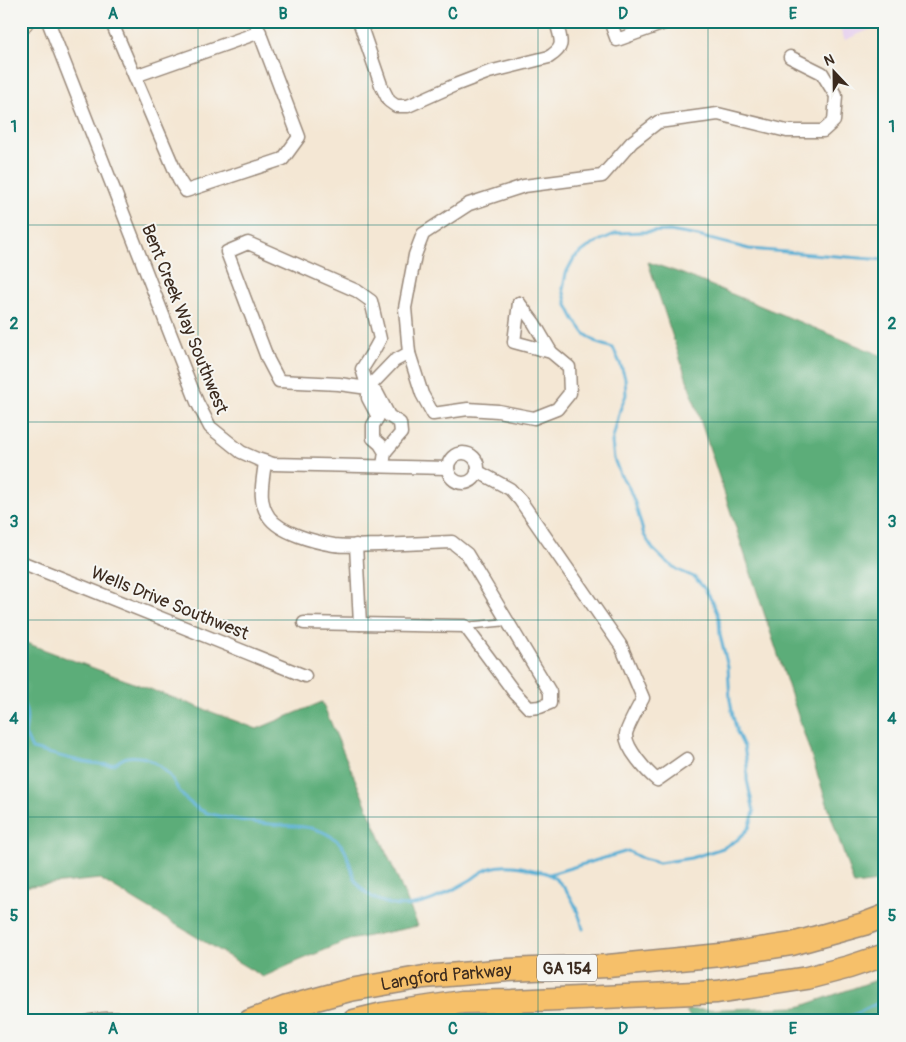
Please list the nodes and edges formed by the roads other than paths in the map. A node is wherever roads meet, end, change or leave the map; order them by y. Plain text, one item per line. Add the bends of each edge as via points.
1 (25, 21) edge
2 (48, 21) edge
3 (112, 21) edge
4 (359, 21) edge
5 (556, 21) edge
6 (610, 21) edge
7 (670, 21) edge
8 (21, 26) edge
9 (258, 27) edge
10 (790, 57) dead end
11 (135, 76) junction
12 (551, 352) dead end
13 (409, 353) junction
14 (368, 388) junction
15 (385, 415) junction
16 (386, 447) junction
17 (265, 462) junction
18 (383, 466) junction
19 (448, 468) junction
20 (477, 472) junction
21 (356, 545) junction
22 (21, 562) edge
23 (508, 622) junction
24 (304, 623) dead end
25 (360, 624) junction
26 (465, 626) junction
27 (305, 676) dead end
28 (686, 759) dead end
29 (885, 916) edge
30 (885, 955) edge
31 (89, 1021) edge
32 (135, 1021) edge
33 (250, 1021) edge
34 (354, 1021) edge

1 - 8 main road
2 - 17 street, Bent Creek Way Southwest via 197,402 210,428 241,452
3 - 11 street
4 - 5 street via 389,101 396,106 408,106 489,72 549,57 560,48
6 - 7 street via 617,40
9 - 11 street
9 - 11 street via 299,136 283,159 186,191
10 - 13 street via 822,73 836,96 834,121 823,131 787,131 718,114 658,122 632,142 602,176 524,186 469,204 423,234 415,255 405,308
12 - 13 street via 569,367 570,393 557,409 534,418 468,409 433,414 422,394
13 - 14 street via 394,361
14 - 14 street via 362,369 380,339 371,301 248,243 227,252 279,382
14 - 15 street via 377,394
15 - 16 street via 381,428
15 - 16 street via 400,424 401,434
16 - 18 street
17 - 18 street, Bent Creek Way Southwest
17 - 21 street via 261,493 268,516 276,525 310,539 335,545
18 - 19 street, Bent Creek Way Southwest
19 - 20 street via 457,482 465,483
19 - 20 street via 454,456 464,453 474,459 478,465
20 - 28 street via 510,489 520,500 621,646 643,698 626,734 635,756 657,780
21 - 23 street via 452,542 467,554
21 - 25 street
22 - 27 street, Wells Drive Southwest
23 - 26 lane
23 - 26 street via 550,692 550,703 530,708 514,692
24 - 25 street
25 - 26 street
29 - 33 highway, Langford Parkway / GA 154 via 792,944 721,956 424,977 350,990
30 - 34 highway, Langford Parkway / GA 154 via 807,978 717,992 462,1002
31 - 32 street via 123,1018

